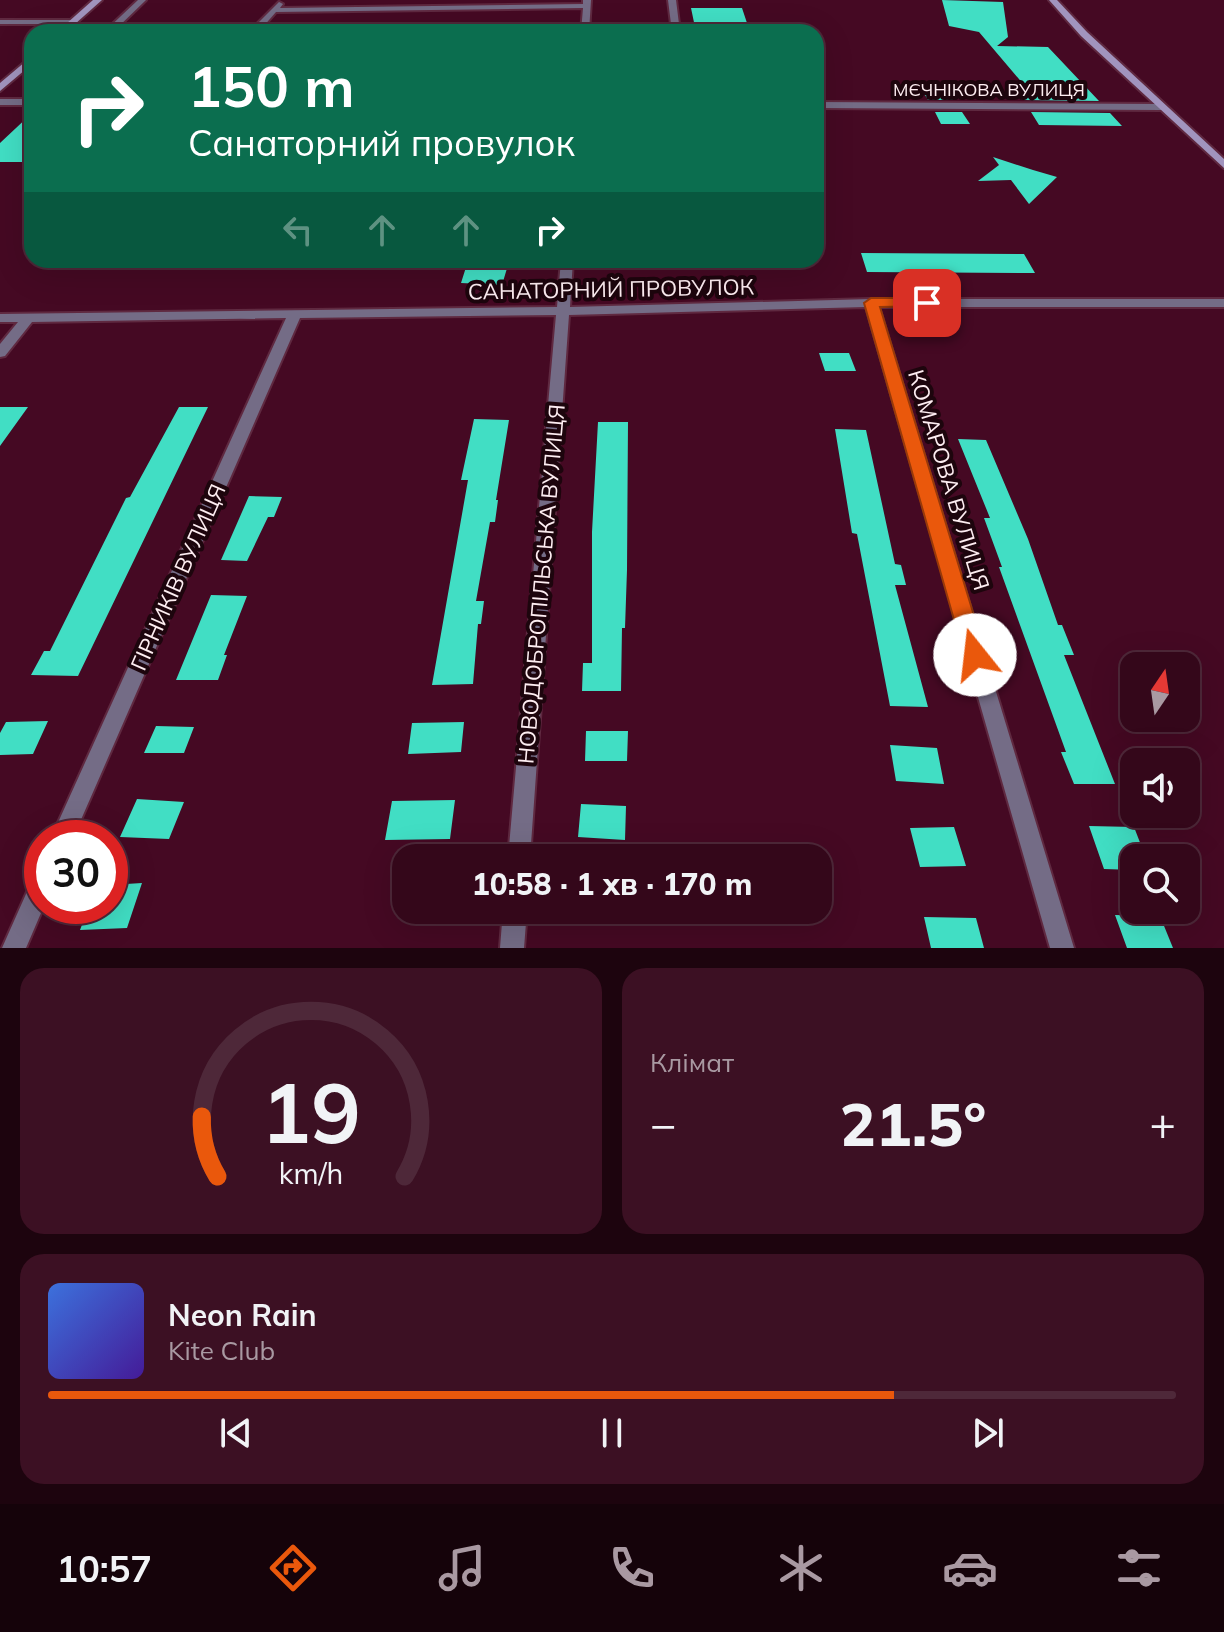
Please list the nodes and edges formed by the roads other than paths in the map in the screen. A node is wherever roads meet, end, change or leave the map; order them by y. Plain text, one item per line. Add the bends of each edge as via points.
1 (98, 0) edge
2 (142, 0) edge
3 (283, 0) edge
4 (672, 0) edge
5 (1053, 0) edge
6 (587, 3) edge
7 (275, 10) junction
8 (0, 22) edge
9 (74, 22) joint
10 (116, 24) edge
11 (261, 24) edge
12 (586, 24) edge
13 (675, 24) edge
14 (24, 66) edge
15 (0, 88) edge
16 (0, 102) edge
17 (24, 102) edge
18 (824, 105) edge
19 (1162, 107) junction
20 (1224, 165) edge
21 (566, 268) edge
22 (871, 303) junction
23 (1224, 303) edge
24 (563, 311) junction
25 (294, 316) junction
26 (0, 318) edge
27 (27, 319) junction
28 (0, 353) edge
29 (70, 820) edge
30 (520, 844) edge
31 (24, 924) edge
32 (514, 924) edge
33 (14, 948) edge
34 (512, 948) edge
35 (1062, 948) edge

1 - 9 main road
2 - 10 street
3 - 7 street
4 - 13 street
5 - 19 main road
6 - 7 street
6 - 12 street
7 - 11 street
8 - 9 street
14 - 15 main road
16 - 17 street
18 - 19 street, МЄЧНІКОВА ВУЛИЦЯ
19 - 20 main road
21 - 24 street, НОВОДОБРОПІЛЬСЬКА ВУЛИЦЯ
22 - 23 street, САНАТОРНИЙ ПРОВУЛОК
22 - 24 street, САНАТОРНИЙ ПРОВУЛОК
22 - 35 street, КОМАРОВА ВУЛИЦЯ
24 - 25 street, САНАТОРНИЙ ПРОВУЛОК
24 - 30 street, НОВОДОБРОПІЛЬСЬКА ВУЛИЦЯ
25 - 27 street, САНАТОРНИЙ ПРОВУЛОК
25 - 29 street, ГІРНИКІВ ВУЛИЦЯ
26 - 27 street, САНАТОРНИЙ ПРОВУЛОК
27 - 28 street
31 - 33 street
32 - 34 street

